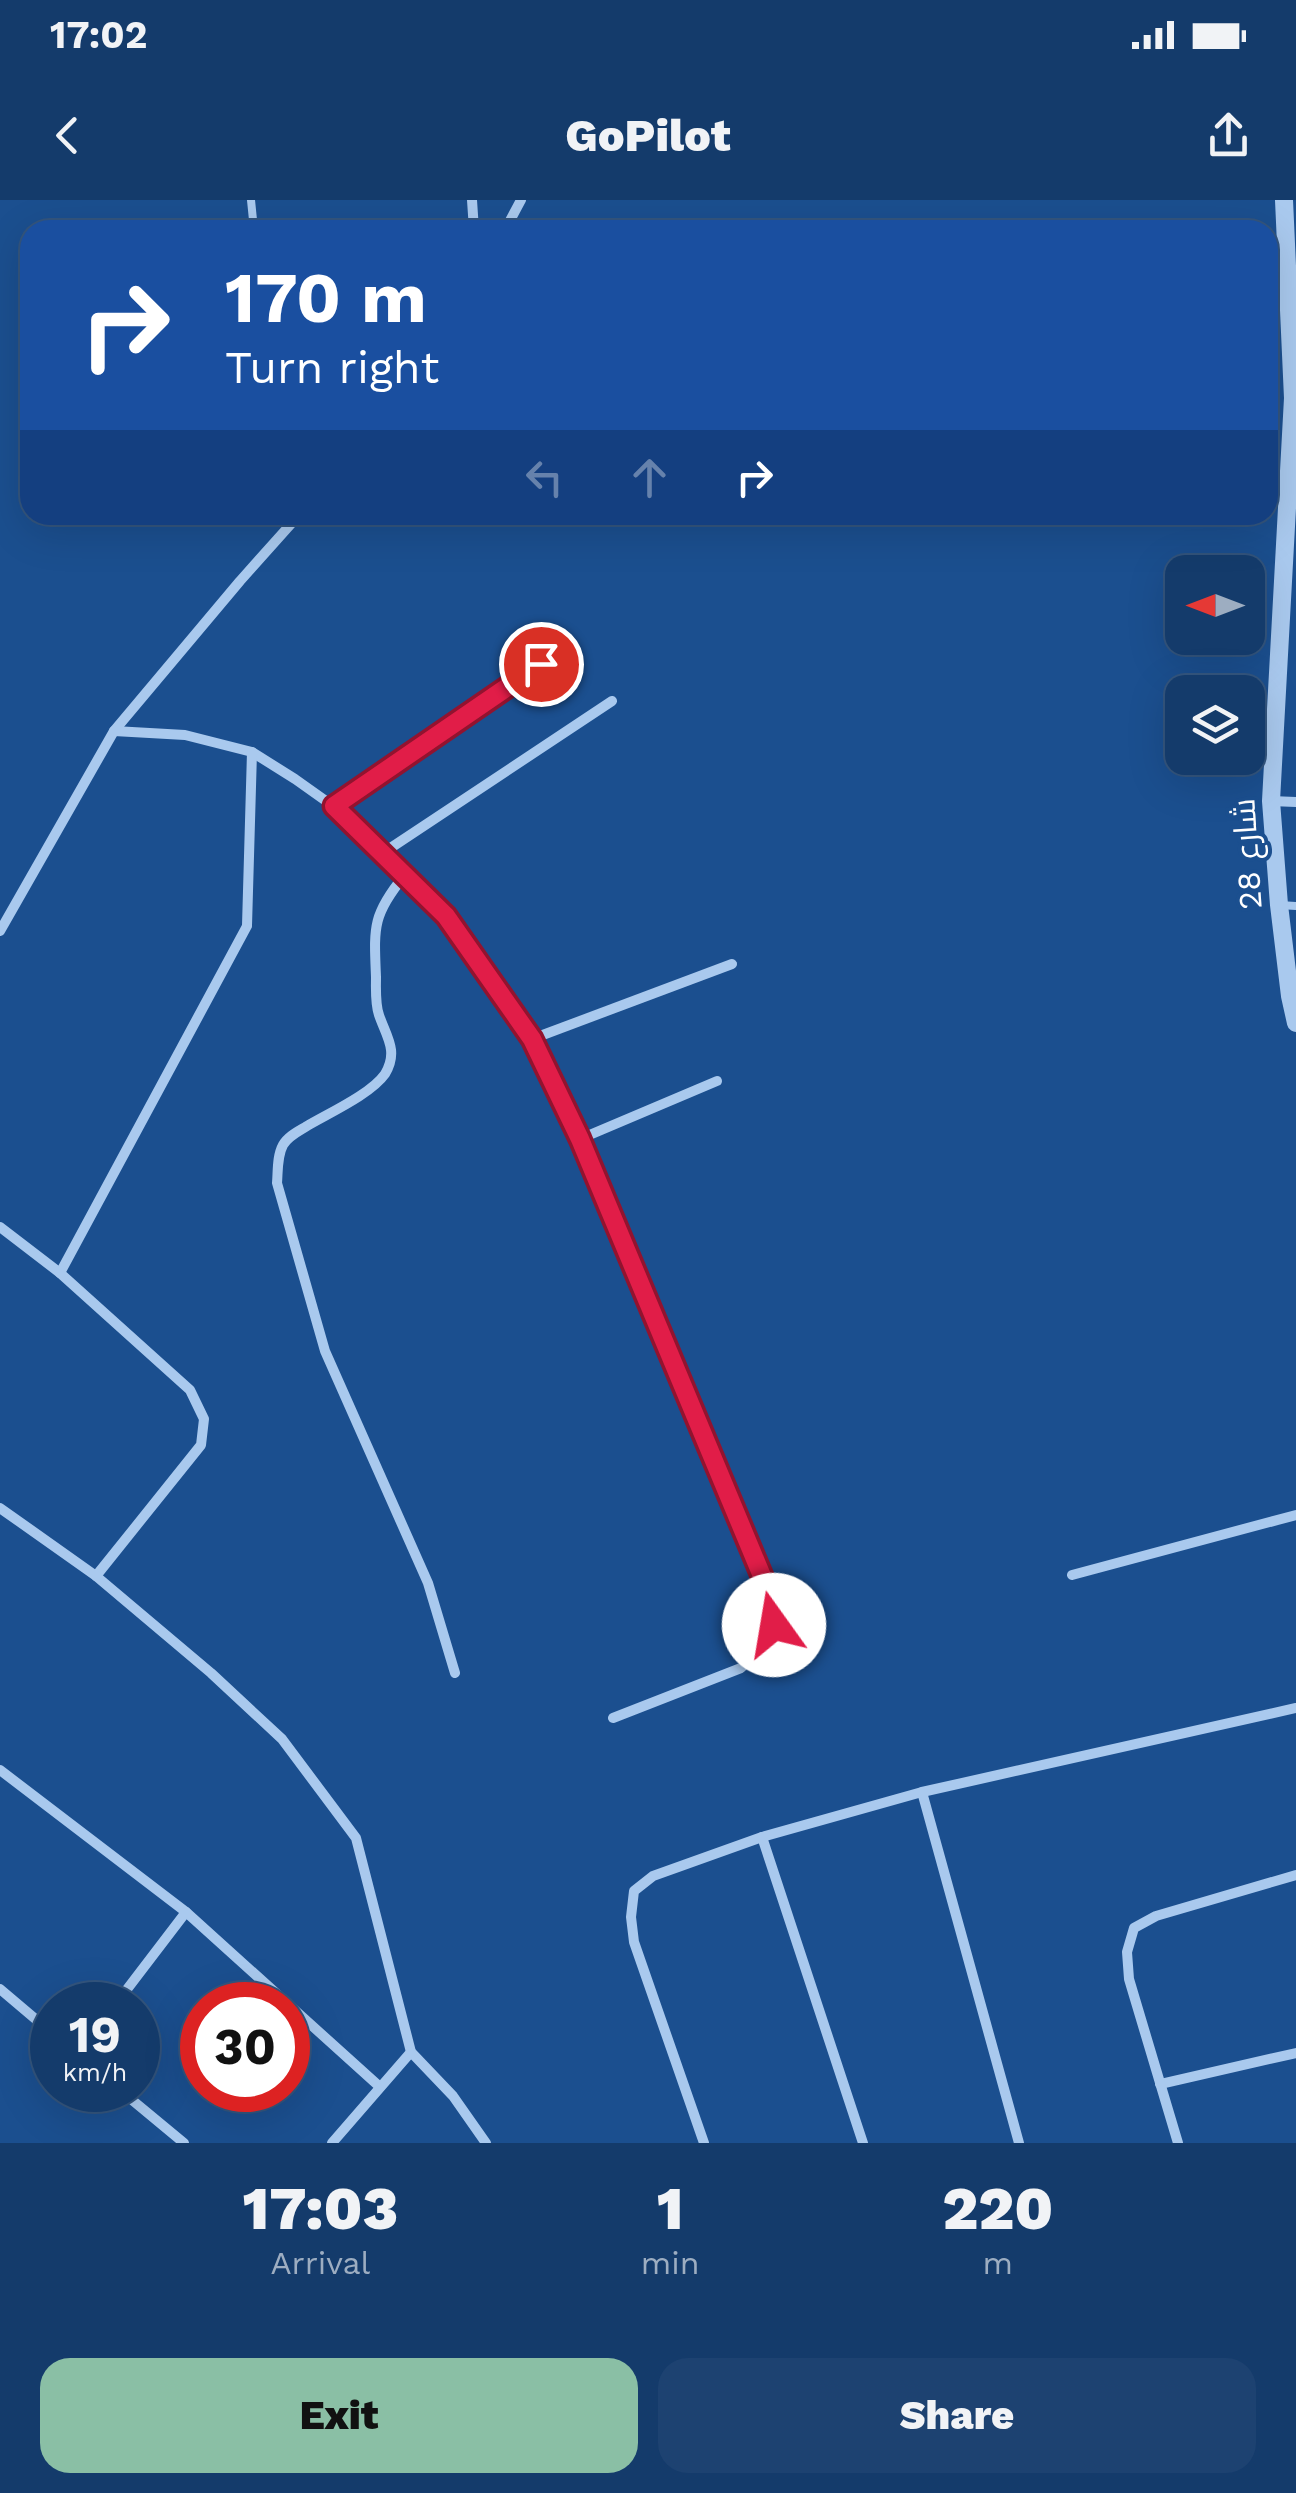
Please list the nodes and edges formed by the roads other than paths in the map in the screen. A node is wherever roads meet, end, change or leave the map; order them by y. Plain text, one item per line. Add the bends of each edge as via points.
1 (1284, 200) edge
2 (1295, 398) edge
3 (290, 525) edge
4 (1289, 602) edge
5 (541, 664) dead end
6 (612, 701) dead end
7 (114, 732) junction
8 (252, 752) junction
9 (1272, 801) junction
10 (1296, 802) edge
11 (334, 806) junction
12 (383, 853) junction
13 (404, 876) junction
14 (1288, 906) edge
15 (0, 931) edge
16 (732, 964) dead end
17 (1293, 996) edge
18 (1296, 1024) edge
19 (532, 1039) junction
20 (718, 1081) dead end
21 (580, 1139) junction
22 (0, 1226) edge
23 (60, 1274) junction
24 (0, 1508) edge
25 (1296, 1515) edge
26 (1072, 1575) dead end
27 (96, 1576) junction
28 (455, 1673) dead end
29 (1296, 1708) edge
30 (614, 1718) dead end
31 (0, 1770) edge
32 (922, 1792) junction
33 (762, 1838) junction
34 (1296, 1875) edge
35 (186, 1912) junction
36 (133, 1982) edge
37 (0, 1990) edge
38 (30, 2015) edge
39 (411, 2052) junction
40 (1296, 2053) edge
41 (1160, 2084) junction
42 (380, 2088) junction
43 (147, 2112) edge
44 (184, 2143) edge
45 (332, 2143) edge
46 (486, 2143) edge
47 (704, 2143) edge
48 (863, 2143) edge
49 (1019, 2143) edge
50 (1178, 2143) edge

1 - 2 street, شارع 28
2 - 4 street, شارع 28
3 - 7 street
4 - 9 street, شارع 28
5 - 11 street
6 - 12 street
7 - 8 street via 185,734
7 - 15 street
8 - 11 street
8 - 23 street via 247,926
9 - 10 street
9 - 14 street, شارع 28
11 - 12 street
12 - 13 street
13 - 19 street via 446,916
13 - 28 street via 374,930 378,1013 390,1039 386,1072 283,1144 277,1183 326,1351 428,1584
14 - 17 street, شارع 28
16 - 19 street
17 - 18 street, شارع 28
19 - 21 street
20 - 21 street
21 - 30 street via 772,1600 774,1625 741,1668
22 - 23 street
23 - 27 street via 190,1390 204,1419 201,1445
24 - 27 street
25 - 26 street
27 - 39 street via 282,1739 356,1838
29 - 32 street
31 - 35 street
32 - 33 street
32 - 49 street
33 - 47 street via 652,1876 634,1891 634,1942
33 - 48 street
34 - 41 street via 1134,1928 1129,1978
35 - 36 street
35 - 42 street
37 - 38 street
39 - 42 street
39 - 46 street
40 - 41 street
41 - 50 street
42 - 45 street
43 - 44 street

